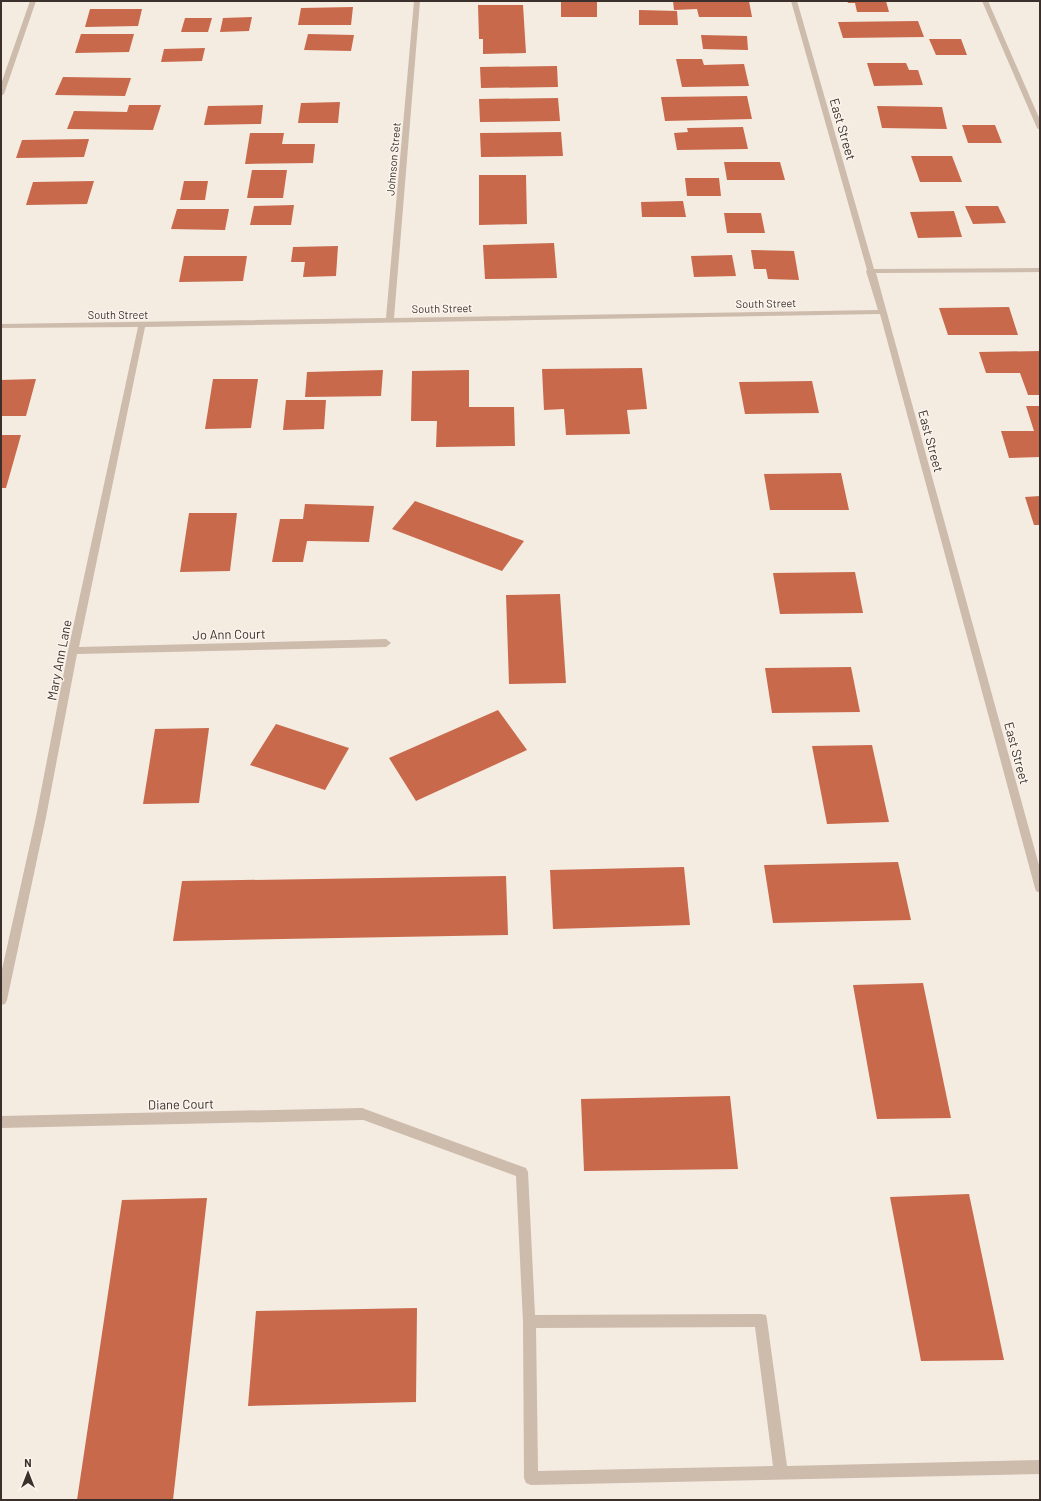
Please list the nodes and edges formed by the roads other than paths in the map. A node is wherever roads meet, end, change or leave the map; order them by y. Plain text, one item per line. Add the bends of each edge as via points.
1 (33, 1) edge
2 (417, 1) edge
3 (794, 1) edge
4 (985, 1) edge
5 (1, 94) edge
6 (1040, 128) edge
7 (1040, 270) edge
8 (870, 271) junction
9 (882, 312) junction
10 (390, 320) junction
11 (142, 325) junction
12 (1, 326) edge
13 (386, 643) dead end
14 (73, 651) junction
15 (1040, 888) edge
16 (1, 1000) edge
17 (1, 1122) edge
18 (529, 1322) junction
19 (1040, 1467) edge
20 (781, 1473) junction

1 - 5 street
2 - 10 street, Johnson Street
3 - 8 street, East Street
4 - 6 street
7 - 8 street
8 - 9 street, East Street
9 - 10 street, South Street
9 - 15 street, East Street
10 - 11 street, South Street
11 - 12 street, South Street
11 - 14 street, Mary Ann Lane
13 - 14 street, Jo Ann Court
14 - 16 street, Mary Ann Lane via 41,817
17 - 18 street, Diane Court via 362,1114 522,1172
18 - 20 street via 761,1320
18 - 20 street via 531,1478
19 - 20 street

